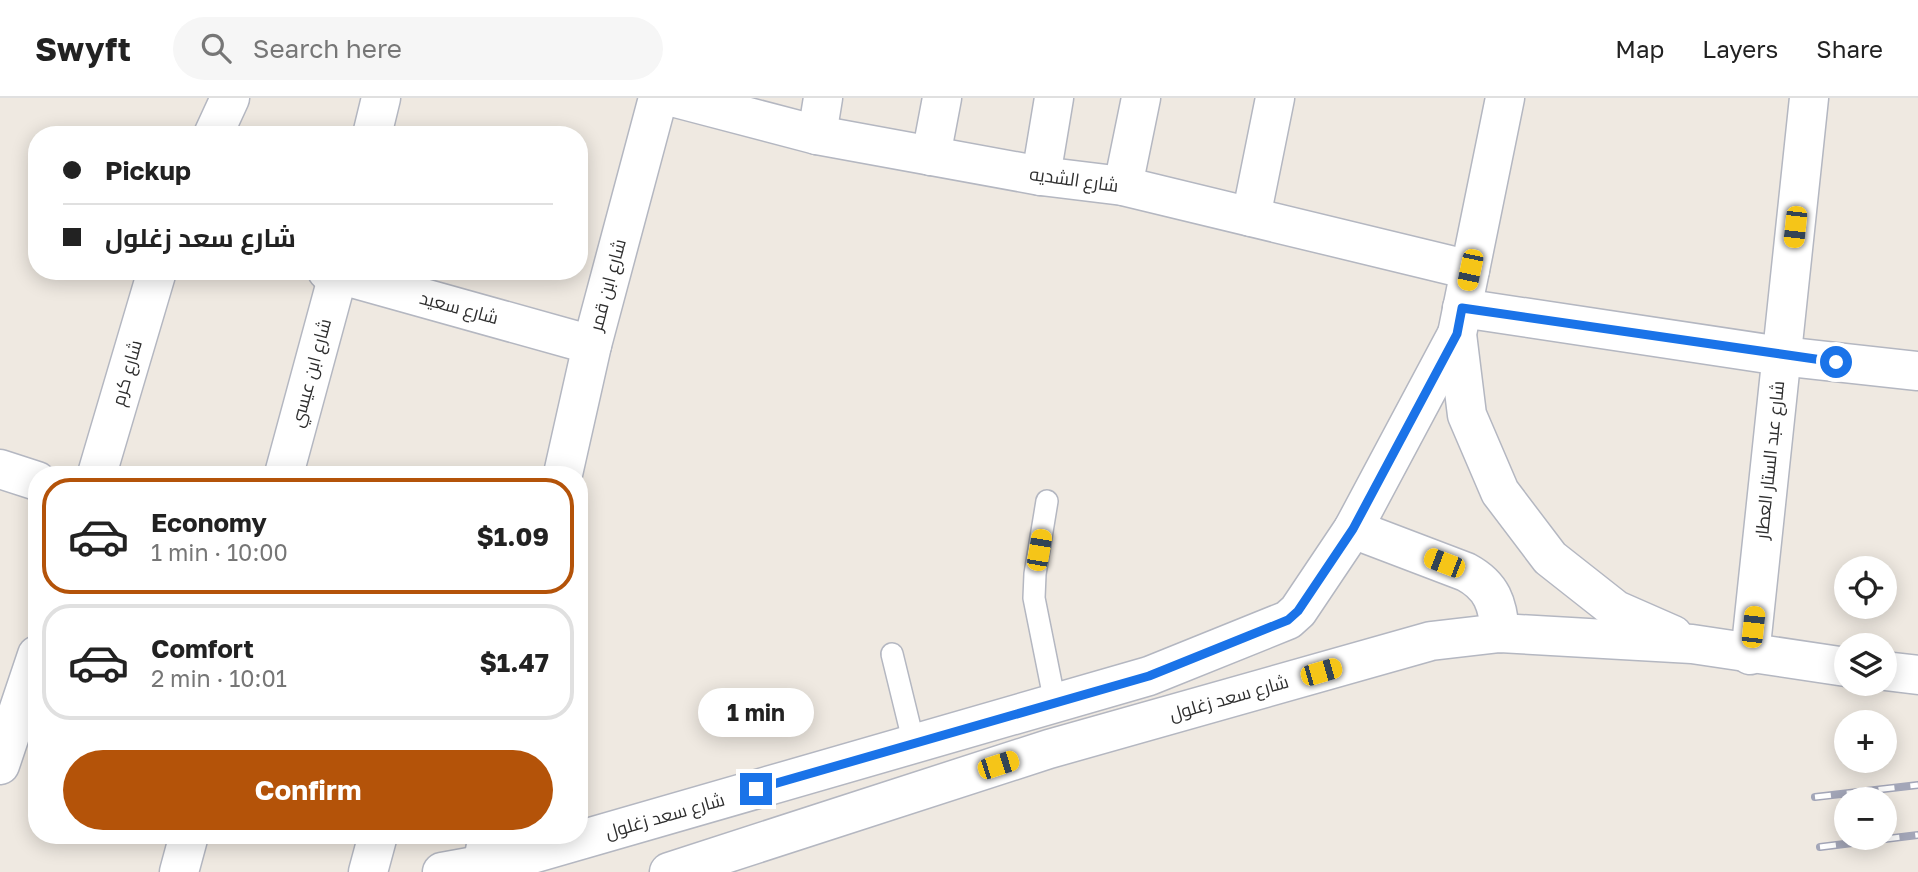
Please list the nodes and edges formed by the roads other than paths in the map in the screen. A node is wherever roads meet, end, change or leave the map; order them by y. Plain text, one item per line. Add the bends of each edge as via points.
1 (230, 98) edge
2 (381, 98) edge
3 (658, 98) edge
4 (823, 98) edge
5 (942, 98) edge
6 (1054, 98) edge
7 (1142, 98) edge
8 (1275, 98) edge
9 (1505, 98) edge
10 (1809, 98) edge
11 (692, 100) edge
12 (217, 126) edge
13 (374, 126) edge
14 (817, 135) junction
15 (931, 156) junction
16 (1041, 176) junction
17 (1123, 186) junction
18 (1251, 217) junction
19 (1470, 270) junction
20 (154, 280) edge
21 (332, 280) edge
22 (362, 280) edge
23 (1459, 321) junction
24 (592, 345) junction
25 (1781, 356) junction
26 (1918, 371) edge
27 (99, 466) edge
28 (286, 466) edge
29 (565, 466) edge
30 (0, 469) edge
31 (28, 478) edge
32 (1047, 501) dead end
33 (1353, 529) junction
34 (1500, 633) junction
35 (1692, 644) junction
36 (892, 654) dead end
37 (1750, 654) junction
38 (1834, 665) edge
39 (1897, 672) edge
40 (1918, 675) edge
41 (28, 683) edge
42 (1055, 703) junction
43 (914, 744) junction
44 (0, 765) edge
45 (588, 825) edge
46 (187, 844) edge
47 (376, 844) edge
48 (513, 844) edge
49 (485, 851) edge
50 (179, 872) edge
51 (368, 872) edge
52 (442, 872) edge
53 (669, 872) edge

1 - 12 street
2 - 13 street
3 - 24 street, شارع ابن قمر
4 - 14 street
5 - 15 street
6 - 16 street
7 - 17 street
8 - 18 street
9 - 19 street
10 - 25 street, شارع عبد الستار العطار
11 - 14 street, شارع الشديه
14 - 15 street, شارع الشديه
15 - 16 street, شارع الشديه
16 - 17 street, شارع الشديه
17 - 18 street, شارع الشديه
18 - 19 street, شارع الشديه
19 - 23 street
20 - 27 street, شارع كرم
21 - 28 street, شارع ابن عيسي
22 - 24 street, شارع سعيد
23 - 25 street
23 - 33 street, شارع سعد زغلول
23 - 35 street via 1467,415 1500,492 1550,558 1616,610
24 - 29 street, شارع ابن قمر
25 - 26 street
25 - 37 street, شارع عبد الستار العطار
30 - 31 street
32 - 42 lane via 1034,598
33 - 34 street via 1483,581 1494,596
33 - 42 street, شارع سعد زغلول via 1288,620 1149,676
34 - 35 street, شارع سعد زغلول
34 - 53 street, شارع سعد زغلول via 1431,641 1114,730
35 - 37 street, شارع سعد زغلول
36 - 43 lane
37 - 38 street, شارع سعد زغلول
39 - 40 street
41 - 44 street
42 - 43 street, شارع سعد زغلول
43 - 45 street, شارع سعد زغلول
46 - 50 street
47 - 51 street
48 - 49 street, شارع سعد زغلول
49 - 52 street, شارع سعد زغلول

